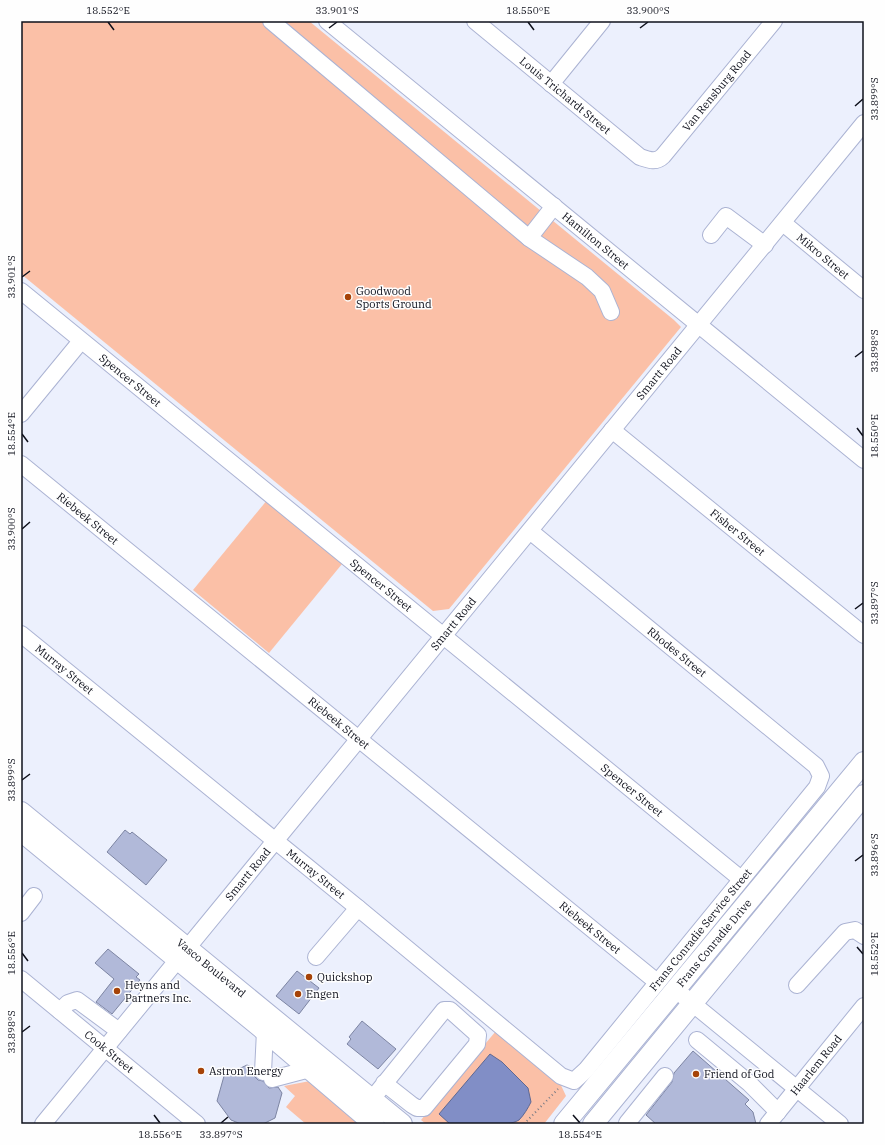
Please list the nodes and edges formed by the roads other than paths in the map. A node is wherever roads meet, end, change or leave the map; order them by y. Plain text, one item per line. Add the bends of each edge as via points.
1 (271, 21) edge
2 (327, 21) edge
3 (475, 21) edge
4 (602, 21) edge
5 (774, 21) edge
6 (551, 84) junction
7 (864, 123) edge
8 (659, 160) joint
9 (554, 206) junction
10 (782, 223) junction
11 (710, 235) dead end
12 (529, 238) junction
13 (764, 245) junction
14 (864, 290) edge
15 (21, 291) edge
16 (611, 312) dead end
17 (699, 325) junction
18 (82, 341) junction
19 (21, 414) edge
20 (612, 430) junction
21 (864, 460) edge
22 (21, 464) edge
23 (530, 531) junction
24 (21, 634) edge
25 (864, 634) edge
26 (444, 635) junction
27 (359, 739) junction
28 (864, 762) edge
29 (821, 776) joint
30 (864, 795) edge
31 (21, 812) edge
32 (21, 831) edge
33 (274, 841) junction
34 (741, 879) junction
35 (34, 896) dead end
36 (358, 908) junction
37 (21, 913) edge
38 (864, 936) edge
39 (183, 954) junction
40 (316, 957) dead end
41 (21, 979) edge
42 (657, 982) junction
43 (797, 985) dead end
44 (676, 990) junction
45 (693, 1003) junction
46 (864, 1006) edge
47 (60, 1011) junction
48 (118, 1031) junction
49 (265, 1031) junction
50 (697, 1040) dead end
51 (105, 1048) junction
52 (310, 1069) junction
53 (665, 1076) dead end
54 (570, 1080) joint
55 (384, 1083) junction
56 (796, 1088) junction
57 (372, 1099) junction
58 (773, 1118) edge
59 (43, 1124) edge
60 (198, 1124) edge
61 (374, 1124) edge
62 (402, 1124) edge
63 (564, 1124) edge
64 (593, 1124) edge
65 (627, 1124) edge
66 (840, 1124) edge

1 - 12 street
2 - 9 street, Hamilton Street
3 - 6 street, Louis Trichardt Street
4 - 6 street
5 - 8 street, Van Rensburg Road
6 - 8 street, Louis Trichardt Street via 640,157 652,161
7 - 10 street, Smartt Road
9 - 12 street
9 - 17 street, Hamilton Street
10 - 13 street, Smartt Road
10 - 14 street, Mikro Street
11 - 13 street via 726,216
12 - 16 street via 587,277 602,291
13 - 17 street, Smartt Road
15 - 18 street, Spencer Street
17 - 20 street, Smartt Road
17 - 21 street, Hamilton Street
18 - 19 street
18 - 26 street, Spencer Street
20 - 23 street, Smartt Road
20 - 25 street, Fisher Street
22 - 27 street, Riebeek Street
23 - 26 street, Smartt Road
23 - 29 street, Rhodes Street via 816,766
24 - 33 street, Murray Street
26 - 27 street, Smartt Road
26 - 34 street, Spencer Street
27 - 33 street, Smartt Road
27 - 42 street, Riebeek Street
28 - 44 main road, Frans Conradie Drive
29 - 34 street, Frans Conradie Service Street via 817,787
30 - 45 main road, Frans Conradie Drive
31 - 39 main road, Vasco Boulevard
32 - 39 main road, Vasco Boulevard
33 - 36 street, Murray Street
33 - 39 street, Smartt Road
34 - 42 street, Frans Conradie Service Street
35 - 37 street
36 - 40 street
36 - 54 street, Murray Street via 501,1028
38 - 43 street via 855,930 845,932
39 - 48 street, Smartt Road
39 - 49 main road, Vasco Boulevard
39 - 57 main road, Vasco Boulevard
41 - 47 street, Cook Street
42 - 54 street, Frans Conradie Service Street via 586,1070
44 - 45 street
44 - 63 main road, Frans Conradie Drive
45 - 56 street
45 - 64 main road, Frans Conradie Drive
46 - 56 street, Haarlem Road
47 - 48 street via 68,1003 77,1000
47 - 51 street, Cook Street
48 - 51 street, Smartt Road
49 - 52 main road, Vasco Boulevard
49 - 52 street via 268,1075
50 - 58 street via 749,1083
51 - 59 street, Smartt Road
51 - 60 street, Cook Street
52 - 61 main road, Vasco Boulevard
53 - 65 street
55 - 55 street via 444,1010 450,1010 478,1035 477,1044 424,1108 412,1106
55 - 57 street
56 - 58 street, Haarlem Road
56 - 66 street
57 - 62 main road, Vasco Boulevard

